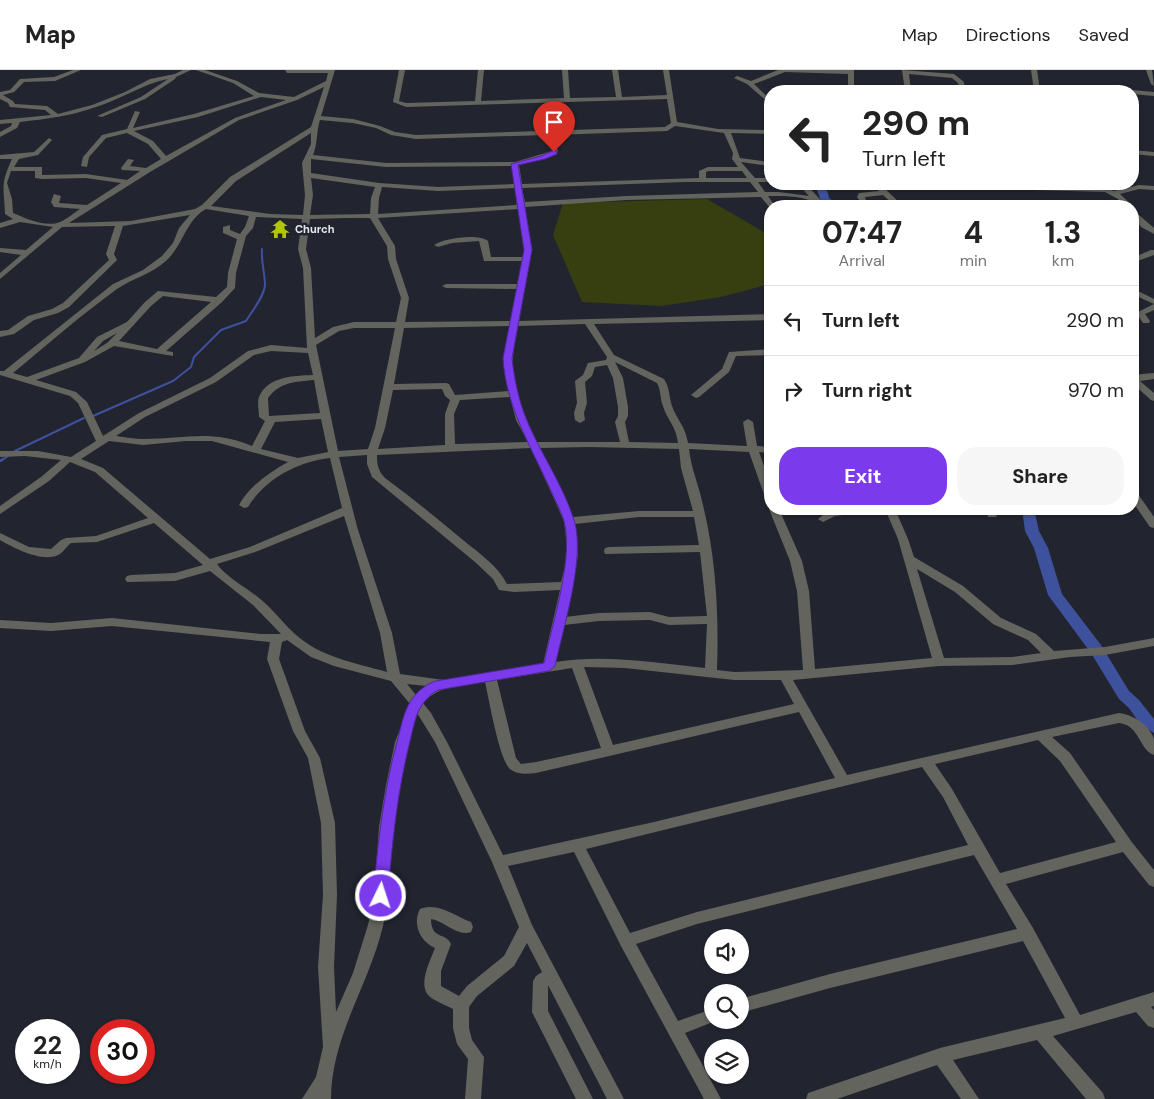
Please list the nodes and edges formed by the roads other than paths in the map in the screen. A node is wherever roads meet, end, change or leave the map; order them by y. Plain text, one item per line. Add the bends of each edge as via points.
1 (78, 70) edge
2 (188, 70) edge
3 (199, 70) edge
4 (402, 70) edge
5 (481, 70) edge
6 (566, 70) edge
7 (615, 70) edge
8 (666, 70) edge
9 (783, 70) edge
10 (1034, 70) edge
11 (1149, 70) edge
12 (288, 71) edge
13 (851, 71) edge
14 (905, 71) edge
15 (330, 74) edge
16 (177, 75) junction
17 (737, 78) dead end
18 (788, 79) dead end
19 (750, 83) junction
20 (1154, 83) edge
21 (851, 85) edge
22 (907, 85) edge
23 (960, 85) edge
24 (1036, 85) edge
25 (1139, 93) edge
26 (1154, 94) edge
27 (0, 95) edge
28 (262, 95) junction
29 (764, 96) edge
30 (671, 97) junction
31 (619, 98) junction
32 (295, 99) junction
33 (567, 100) junction
34 (478, 102) junction
35 (137, 112) dead end
36 (57, 116) junction
37 (100, 116) dead end
38 (19, 119) junction
39 (0, 122) edge
40 (316, 123) junction
41 (674, 124) junction
42 (667, 129) junction
43 (130, 131) junction
44 (727, 131) junction
45 (764, 132) edge
46 (548, 133) junction
47 (0, 136) edge
48 (666, 138) dead end
49 (48, 140) dead end
50 (0, 142) edge
51 (1139, 153) edge
52 (1154, 154) edge
53 (0, 156) edge
54 (17, 157) junction
55 (308, 157) junction
56 (735, 158) junction
57 (130, 160) dead end
58 (165, 160) junction
59 (764, 163) edge
60 (514, 164) junction
61 (85, 166) dead end
62 (744, 168) junction
63 (5, 170) edge
64 (146, 170) junction
65 (307, 175) junction
66 (702, 180) junction
67 (751, 180) junction
68 (764, 180) edge
69 (128, 182) junction
70 (379, 185) junction
71 (517, 186) junction
72 (1139, 187) edge
73 (1154, 188) edge
74 (807, 190) edge
75 (882, 190) edge
76 (1106, 190) edge
77 (1123, 190) edge
78 (1136, 190) edge
79 (886, 193) junction
80 (1115, 193) junction
81 (763, 195) junction
82 (1154, 195) edge
83 (57, 196) dead end
84 (767, 200) edge
85 (815, 200) joint
86 (863, 200) dead end
87 (893, 200) edge
88 (1123, 200) edge
89 (521, 206) junction
90 (87, 207) junction
91 (4, 209) edge
92 (201, 209) junction
93 (253, 215) junction
94 (374, 215) junction
95 (307, 217) junction
96 (20, 219) junction
97 (1139, 219) edge
98 (120, 224) junction
99 (60, 225) junction
100 (1139, 225) edge
101 (1144, 225) junction
102 (0, 226) edge
103 (227, 228) dead end
104 (1154, 232) edge
105 (242, 238) junction
106 (438, 245) dead end
107 (0, 250) edge
108 (1154, 252) edge
109 (28, 253) junction
110 (1139, 258) edge
111 (527, 259) junction
112 (0, 277) edge
113 (446, 286) dead end
114 (522, 287) junction
115 (1139, 294) edge
116 (75, 298) junction
117 (102, 298) junction
118 (219, 300) junction
119 (1154, 302) edge
120 (1154, 307) edge
121 (764, 317) edge
122 (137, 318) junction
123 (1146, 321) dead end
124 (588, 322) junction
125 (515, 323) junction
126 (401, 325) junction
127 (0, 334) edge
128 (113, 343) junction
129 (312, 348) junction
130 (160, 351) junction
131 (764, 352) edge
132 (170, 354) dead end
133 (82, 359) junction
134 (610, 359) junction
135 (3, 374) edge
136 (1154, 376) edge
137 (318, 377) junction
138 (1139, 378) edge
139 (28, 380) junction
140 (1139, 384) edge
141 (389, 386) junction
142 (514, 394) junction
143 (696, 395) dead end
144 (1154, 398) edge
145 (455, 399) junction
146 (325, 416) junction
147 (270, 420) junction
148 (580, 420) dead end
149 (748, 422) dead end
150 (104, 440) junction
151 (625, 444) junction
152 (534, 445) junction
153 (450, 446) junction
154 (684, 446) junction
155 (753, 449) junction
156 (764, 450) edge
157 (255, 451) junction
158 (372, 452) junction
159 (2, 453) edge
160 (335, 455) junction
161 (70, 460) junction
162 (297, 461) junction
163 (764, 480) edge
164 (1139, 503) edge
165 (244, 505) dead end
166 (348, 510) junction
167 (0, 511) edge
168 (699, 514) junction
169 (776, 515) edge
170 (829, 515) edge
171 (893, 515) edge
172 (155, 519) junction
173 (823, 519) dead end
174 (569, 521) junction
175 (1154, 525) edge
176 (0, 536) edge
177 (705, 548) junction
178 (609, 551) dead end
179 (910, 560) junction
180 (211, 565) junction
181 (131, 579) dead end
182 (566, 586) junction
183 (713, 620) junction
184 (558, 622) junction
185 (0, 624) edge
186 (292, 638) junction
187 (277, 639) junction
188 (1154, 642) edge
189 (1052, 656) junction
190 (939, 662) junction
191 (576, 663) junction
192 (549, 666) junction
193 (711, 674) junction
194 (809, 674) junction
195 (490, 676) junction
196 (785, 676) junction
197 (395, 678) junction
198 (444, 684) junction
199 (417, 702) junction
200 (801, 706) junction
201 (1041, 735) junction
202 (608, 750) junction
203 (1154, 750) edge
204 (925, 761) junction
205 (843, 781) junction
206 (1126, 845) junction
207 (578, 846) junction
208 (978, 848) junction
209 (499, 862) junction
210 (998, 880) junction
211 (1154, 881) edge
212 (526, 927) junction
213 (466, 928) dead end
214 (1028, 933) junction
215 (626, 941) junction
216 (551, 975) junction
217 (1146, 1002) edge
218 (749, 1004) edge
219 (461, 1005) junction
220 (704, 1019) edge
221 (1154, 1021) edge
222 (1076, 1023) junction
223 (676, 1028) junction
224 (1039, 1031) junction
225 (330, 1049) junction
226 (940, 1056) junction
227 (322, 1082) junction
228 (609, 1095) edge
229 (838, 1095) edge
230 (310, 1099) edge
231 (323, 1099) edge
232 (473, 1099) edge
233 (586, 1099) edge
234 (713, 1099) edge
235 (814, 1099) edge
236 (971, 1099) edge
237 (1097, 1099) edge

1 - 27 street via 50,80 22,80 12,91
2 - 16 street
3 - 28 street
4 - 34 street via 397,103
5 - 34 street
6 - 33 street
7 - 31 street
8 - 30 street
9 - 13 street
9 - 18 street
9 - 19 street
10 - 24 street
11 - 20 street
12 - 15 street
13 - 21 street
14 - 22 street
14 - 23 street via 951,75
15 - 32 street
15 - 40 street
16 - 36 street via 156,79 109,101
16 - 37 street via 143,98
17 - 19 street
19 - 29 street
25 - 26 street
27 - 36 street via 12,106 47,108
28 - 32 street
28 - 43 street via 196,116
30 - 31 street
30 - 41 street
31 - 33 street
32 - 58 street via 237,119
33 - 34 street
35 - 43 street
36 - 38 street
38 - 39 street
38 - 47 street via 15,127
40 - 46 street via 353,121 393,134 416,137
40 - 55 street via 314,144
40 - 92 street via 233,179
41 - 42 street
41 - 44 street
42 - 46 street
42 - 48 street
43 - 58 street via 155,145
43 - 61 street via 108,134 99,140 85,158
44 - 45 street
44 - 56 street
46 - 60 street via 555,151 553,154
47 - 50 street
49 - 54 street via 36,154
51 - 52 street
53 - 54 street
54 - 63 street
55 - 60 street via 386,164
55 - 65 street
56 - 59 street
56 - 62 street
57 - 64 street via 125,168
58 - 64 street
60 - 71 street
62 - 66 street via 708,169 703,171
62 - 67 street
63 - 69 street via 39,168 38,176 42,177 86,176
63 - 91 street via 3,183 8,199
64 - 69 street
65 - 70 street
65 - 95 street
66 - 67 street
66 - 71 street
67 - 68 street
67 - 81 street
69 - 90 street
70 - 71 street via 438,189
70 - 94 street
71 - 89 street
72 - 73 street
74 - 85 street
75 - 79 street
76 - 80 street
77 - 80 street
78 - 82 street
79 - 86 street via 862,195
79 - 87 street
80 - 88 street
81 - 84 street
81 - 85 street via 802,196
81 - 89 street via 626,198
83 - 90 street via 57,205
89 - 94 street
89 - 111 street
90 - 99 street
91 - 96 street
92 - 93 street
92 - 98 street
92 - 117 street via 183,228 166,258 116,286
93 - 95 street
93 - 105 street via 250,228
94 - 95 street
94 - 126 street via 391,246 405,298
95 - 129 street via 302,249 307,268
96 - 99 street
96 - 102 street
97 - 101 street
98 - 99 street
98 - 116 street via 110,254 113,260
99 - 109 street
100 - 101 street
101 - 104 street
103 - 105 street
105 - 118 street via 231,288
106 - 111 street via 481,239 486,259
107 - 109 street
108 - 110 street
109 - 112 street
111 - 114 street
113 - 114 street
114 - 125 street
115 - 119 street
116 - 117 street
116 - 127 street via 55,311 31,318 12,332
117 - 135 street
118 - 122 street via 161,293
118 - 130 street
120 - 123 street via 1140,313
121 - 124 street
122 - 128 street
122 - 133 street via 100,339
124 - 125 street
124 - 134 street
125 - 126 street
125 - 142 street via 508,358
126 - 129 street via 344,327 330,332
126 - 141 street
128 - 130 street
128 - 133 street
129 - 137 street
129 - 150 street via 257,350 214,380 148,412
130 - 132 street
131 - 143 street via 732,354 726,370
133 - 139 street
134 - 148 street via 591,365 587,376 580,382
134 - 151 street via 618,378 623,407 620,422
134 - 154 street via 661,380 667,405 681,428
135 - 139 street
136 - 138 street
137 - 146 street
137 - 147 street via 272,385 263,398 264,417
139 - 150 street via 78,397
140 - 144 street
141 - 145 street via 446,386
141 - 158 street
142 - 145 street via 461,395
142 - 152 street via 525,429
145 - 153 street via 449,421
146 - 147 street
146 - 160 street
147 - 157 street
149 - 155 street
150 - 157 street via 143,442 212,438
150 - 161 street
151 - 152 street
151 - 154 street
152 - 153 street
152 - 174 street
153 - 158 street
154 - 155 street
154 - 168 street via 686,471
155 - 156 street
155 - 163 street
157 - 162 street
158 - 160 street
158 - 182 street via 376,475 479,559 498,577 503,587
159 - 161 street
160 - 162 street
160 - 166 street
161 - 167 street
161 - 172 street via 99,470
162 - 165 street via 251,494
164 - 175 street
166 - 180 street
166 - 197 street via 386,633
168 - 174 street via 640,514
168 - 177 street
169 - 194 street via 796,562 802,591
170 - 173 street
171 - 179 street
172 - 176 street via 96,539 70,540 52,553 27,550
172 - 180 street
174 - 182 street via 573,555
177 - 178 street
177 - 183 street
179 - 189 street via 959,589 997,621 1032,638
179 - 190 street
180 - 181 street via 175,577
180 - 186 street via 257,602
182 - 184 street
183 - 184 street via 669,621 650,616
183 - 193 street
184 - 192 street
185 - 187 street via 51,627 112,622
186 - 187 street
186 - 197 street via 326,659
187 - 225 street via 273,659 299,731 314,758 328,823 330,895 326,967
188 - 189 street
189 - 190 street via 1012,661
190 - 194 street
191 - 192 street
191 - 193 street via 626,664
191 - 202 street
192 - 195 street
193 - 196 street
194 - 196 street
195 - 198 street
195 - 202 street via 510,759 518,769
196 - 200 street
197 - 198 street
197 - 199 street
198 - 199 street via 428,690
199 - 209 street via 445,751
199 - 225 street via 410,716 396,771 386,826 377,915 361,971
200 - 202 street
200 - 205 street
201 - 203 street via 1125,718 1138,727
201 - 204 street
201 - 206 street via 1065,757
204 - 205 street
204 - 208 street via 946,788
205 - 207 street
206 - 210 street
206 - 211 street
207 - 209 street
207 - 215 street
208 - 210 street
208 - 215 street via 697,918
209 - 212 street
210 - 214 street
212 - 216 street
212 - 219 street via 509,961 472,991
213 - 219 street via 434,912 425,913 423,919 427,935 434,943 444,944 433,967 434,990
214 - 218 street
214 - 222 street
215 - 223 street
216 - 228 street
216 - 233 street via 541,981 540,1012
217 - 221 street
217 - 222 street
219 - 232 street via 465,1044 476,1057
220 - 223 street
222 - 224 street
223 - 234 street
224 - 226 street
224 - 237 street
225 - 227 street
226 - 229 street
226 - 236 street
227 - 230 street
227 - 231 street
229 - 235 street

